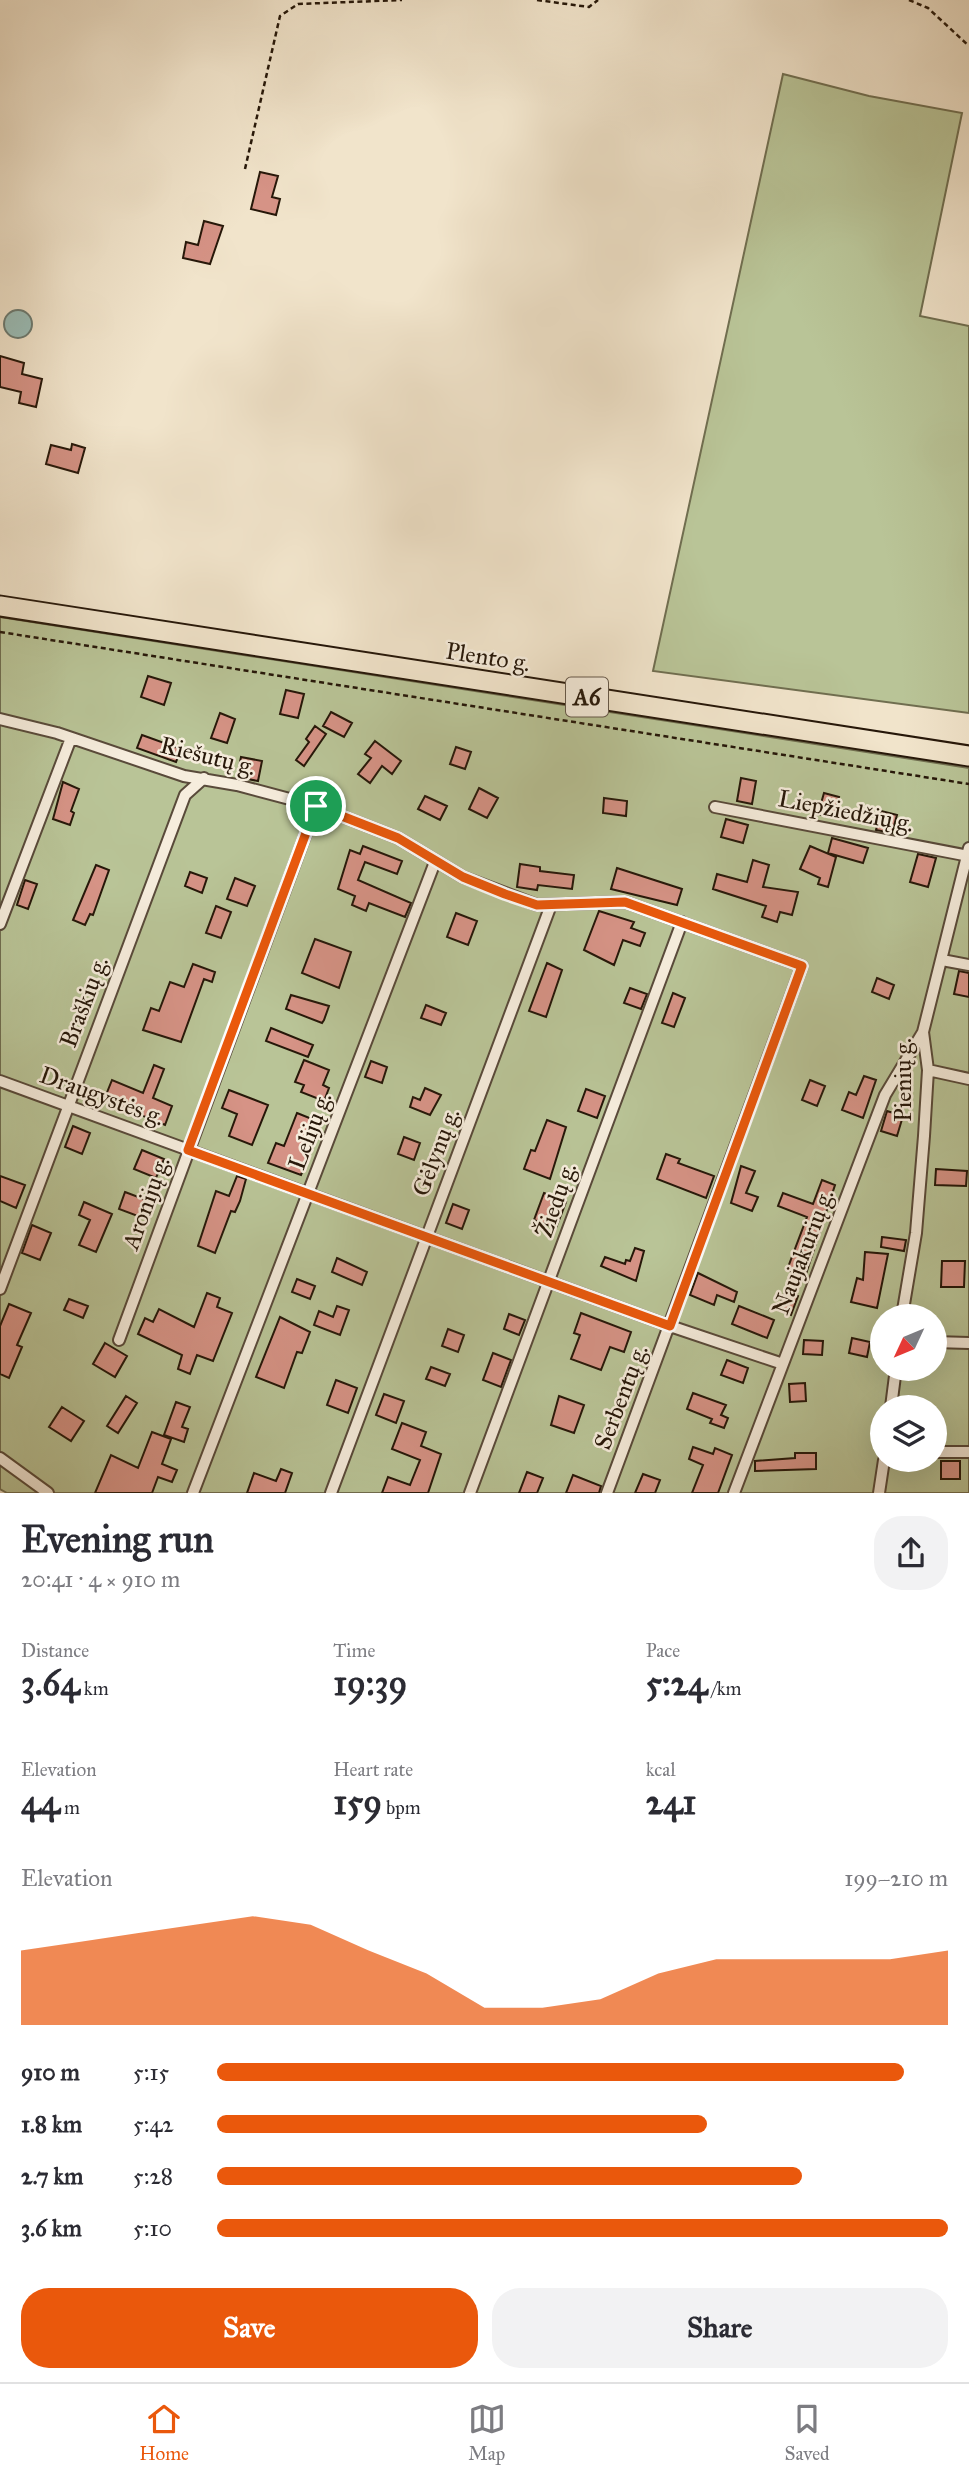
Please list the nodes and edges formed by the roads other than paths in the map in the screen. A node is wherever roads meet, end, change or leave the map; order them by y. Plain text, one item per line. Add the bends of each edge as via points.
1 (0, 606) edge
2 (0, 719) edge
3 (71, 738) junction
4 (969, 756) edge
5 (205, 778) junction
6 (316, 806) junction
7 (715, 807) dead end
8 (968, 854) edge
9 (435, 862) junction
10 (551, 905) junction
11 (682, 922) junction
12 (0, 924) edge
13 (942, 960) junction
14 (798, 962) joint
15 (969, 965) edge
16 (923, 1032) junction
17 (928, 1070) junction
18 (969, 1079) edge
19 (0, 1081) edge
20 (67, 1105) junction
21 (188, 1150) junction
22 (308, 1194) junction
23 (427, 1237) junction
24 (548, 1282) junction
25 (0, 1289) edge
26 (904, 1304) edge
27 (670, 1326) junction
28 (119, 1340) dead end
29 (947, 1342) edge
30 (969, 1343) edge
31 (783, 1364) junction
32 (947, 1452) edge
33 (969, 1452) edge
34 (0, 1458) edge
35 (882, 1472) edge
36 (48, 1493) edge
37 (193, 1493) edge
38 (331, 1493) edge
39 (470, 1493) edge
40 (607, 1493) edge
41 (734, 1493) edge
42 (879, 1493) edge

1 - 4 highway, Plento g. / A6
2 - 3 street, Riešutų g.
3 - 5 street, Riešutų g. via 184,776
3 - 12 street
5 - 6 street, Riešutų g.
5 - 20 street, Braškių g. via 186,795
6 - 9 street, Riešutų g. via 398,838
6 - 21 street, Aronijų g.
7 - 8 street, Liepžiedžių g.
8 - 13 street, Pienių g.
9 - 10 street, Riešutų g. via 505,894
9 - 22 street, Lelijų g.
10 - 11 street, Riešutų g. via 625,902
10 - 23 street, Gėlynų g.
11 - 14 street, Riešutų g.
11 - 24 street, Žiedų g.
13 - 15 street
13 - 16 street, Pienių g.
14 - 27 street, Serbentų g. via 800,978
16 - 17 street, Pienių g.
16 - 31 street, Naujakurių g. via 886,1096
17 - 18 street
17 - 26 street, Pienių g. via 916,1233
19 - 20 street, Draugystės g.
20 - 21 street, Draugystės g.
20 - 25 street, Braškių g.
21 - 22 street, Draugystės g.
21 - 28 street, Aronijų g.
22 - 23 street, Draugystės g.
22 - 37 street, Lelijų g.
23 - 24 street, Draugystės g.
23 - 38 street, Gėlynų g.
24 - 27 street, Draugystės g.
24 - 39 street, Žiedų g.
27 - 31 street, Draugystės g.
27 - 40 street, Serbentų g.
29 - 30 street
31 - 41 street, Naujakurių g.
32 - 33 street
34 - 36 street
35 - 42 street

